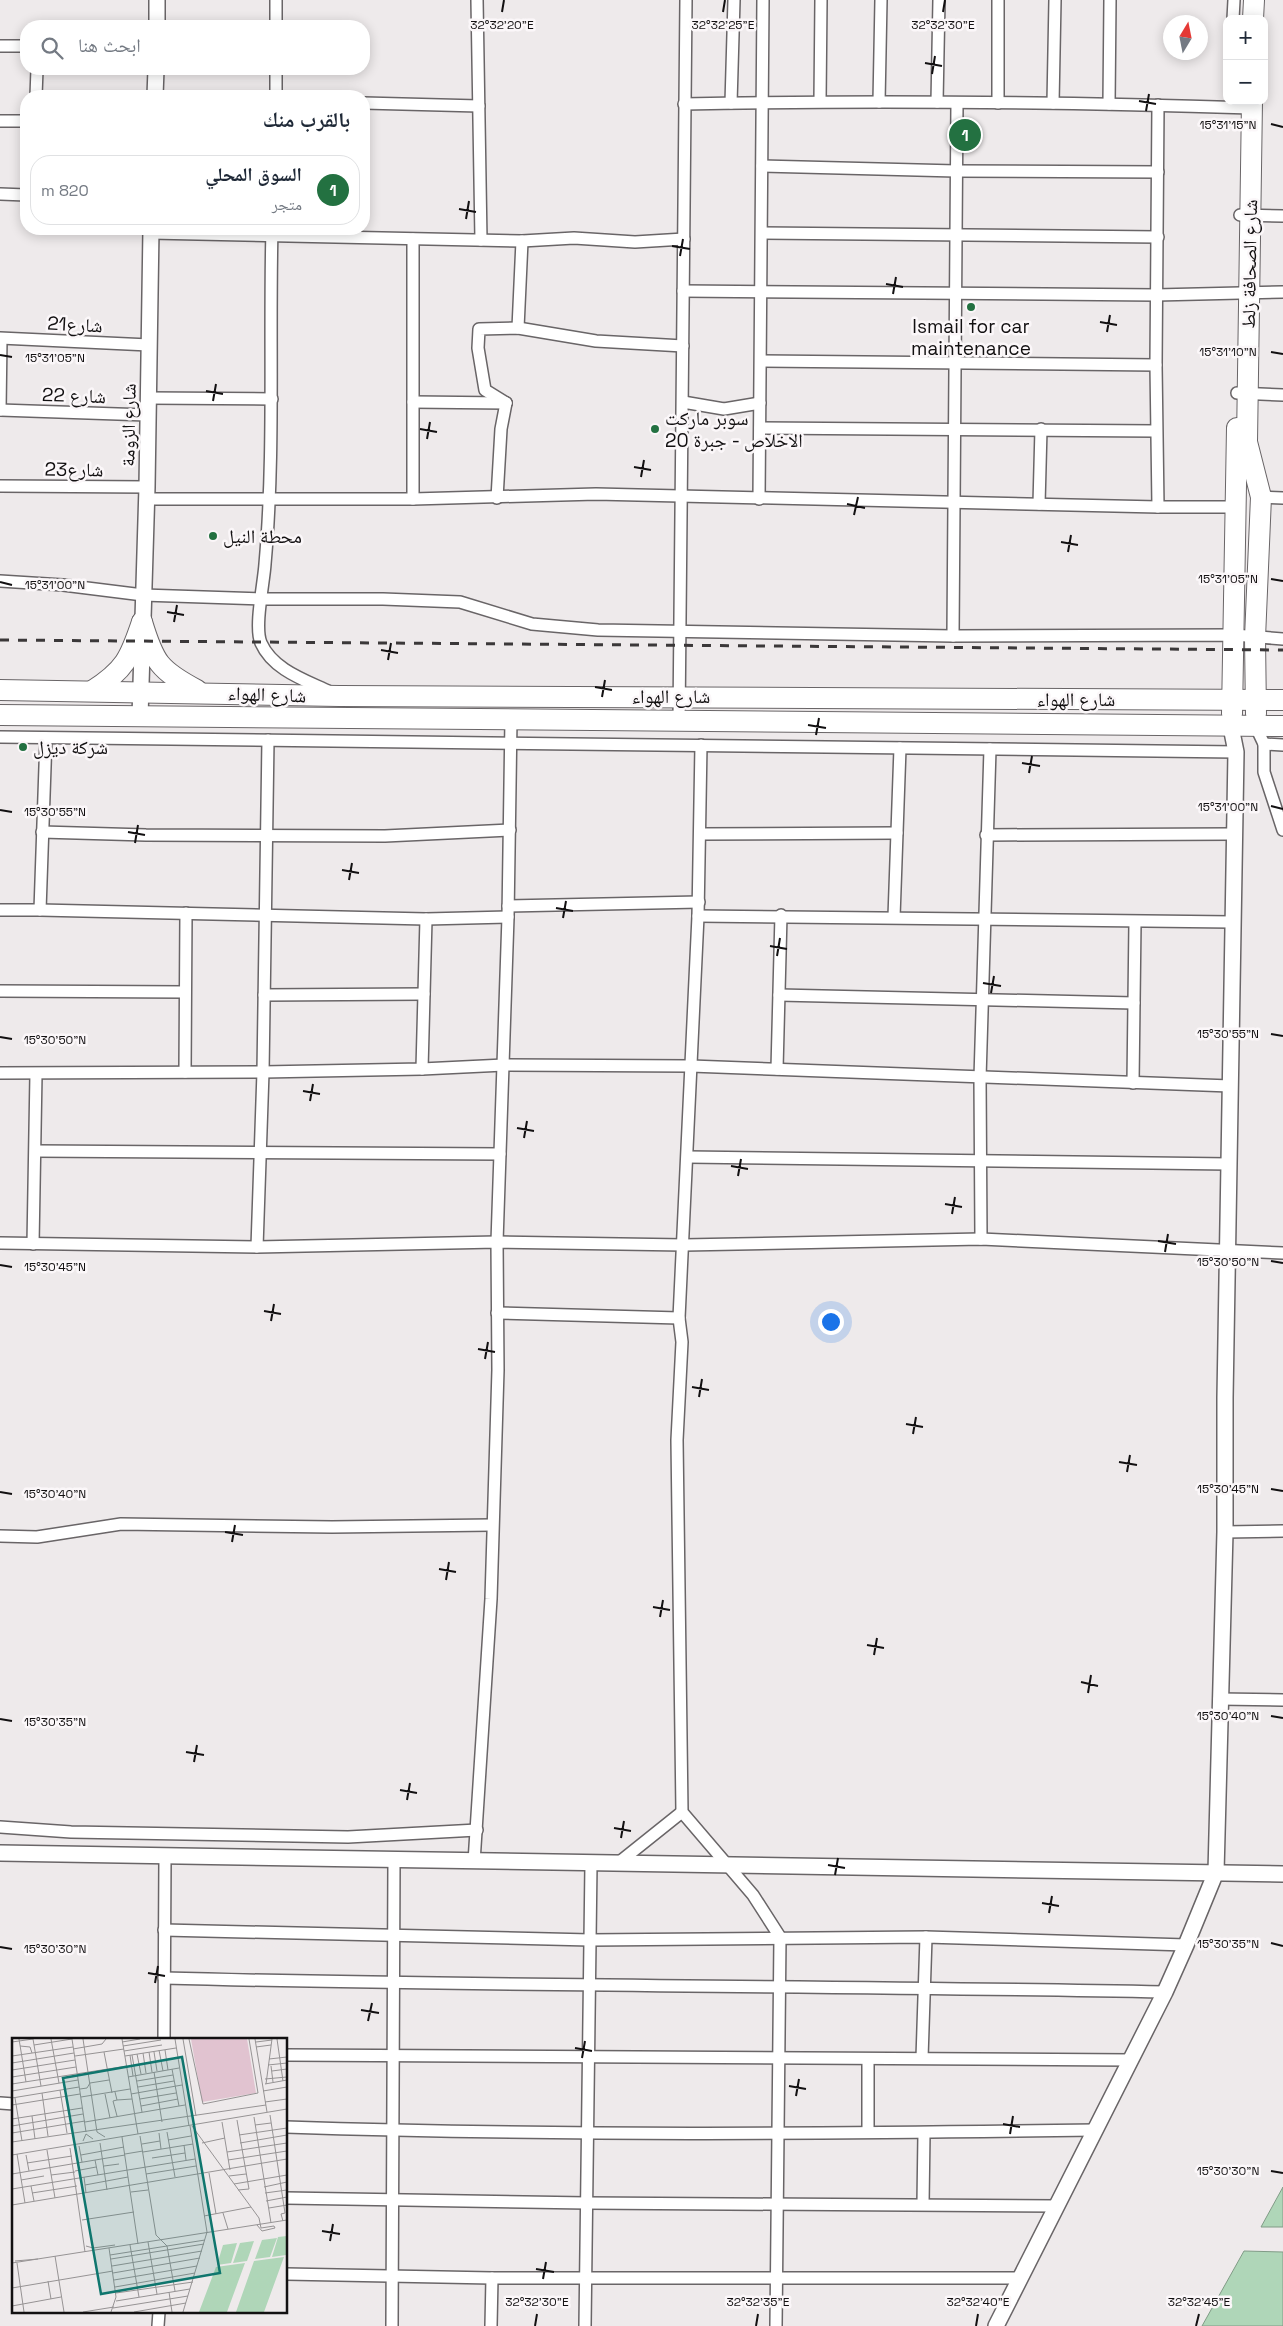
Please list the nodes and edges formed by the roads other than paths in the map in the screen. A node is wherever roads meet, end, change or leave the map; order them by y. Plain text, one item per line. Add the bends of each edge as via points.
1 (157, 0) edge
2 (276, 0) edge
3 (477, 0) edge
4 (686, 0) edge
5 (734, 0) edge
6 (763, 0) edge
7 (821, 0) edge
8 (881, 0) edge
9 (939, 0) edge
10 (998, 0) edge
11 (1055, 0) edge
12 (1110, 0) edge
13 (1234, 0) edge
14 (1244, 0) edge
15 (1254, 0) edge
16 (1233, 15) edge
17 (1244, 15) edge
18 (1253, 15) edge
19 (156, 20) edge
20 (276, 20) edge
21 (0, 46) edge
22 (20, 46) edge
23 (37, 75) edge
24 (156, 75) edge
25 (276, 75) edge
26 (36, 90) edge
27 (155, 90) edge
28 (276, 90) edge
29 (820, 101) junction
30 (879, 102) junction
31 (937, 102) junction
32 (370, 103) edge
33 (731, 103) junction
34 (762, 103) junction
35 (956, 103) junction
36 (998, 103) junction
37 (1053, 103) junction
38 (684, 104) junction
39 (1109, 104) junction
40 (1158, 105) junction
41 (1223, 105) edge
42 (1241, 105) edge
43 (479, 106) junction
44 (0, 121) edge
45 (20, 121) edge
46 (762, 166) junction
47 (956, 171) junction
48 (1158, 172) junction
49 (0, 194) edge
50 (20, 195) edge
51 (1244, 215) junction
52 (1283, 216) edge
53 (762, 233) junction
54 (956, 234) junction
55 (151, 235) edge
56 (272, 235) edge
57 (333, 235) edge
58 (1158, 237) junction
59 (414, 239) junction
60 (481, 240) junction
61 (684, 240) junction
62 (522, 241) junction
63 (683, 292) junction
64 (1283, 292) edge
65 (762, 294) junction
66 (957, 294) junction
67 (1243, 294) junction
68 (1156, 295) junction
69 (518, 328) junction
70 (1, 338) edge
71 (149, 345) junction
72 (683, 346) junction
73 (761, 361) junction
74 (956, 362) junction
75 (1156, 365) junction
76 (1242, 393) junction
77 (1283, 395) edge
78 (148, 398) junction
79 (272, 399) junction
80 (413, 402) junction
81 (683, 402) junction
82 (506, 403) junction
83 (760, 403) junction
84 (0, 410) edge
85 (147, 415) junction
86 (760, 428) junction
87 (955, 429) junction
88 (1041, 429) junction
89 (1156, 430) junction
90 (0, 486) edge
91 (146, 493) junction
92 (682, 496) junction
93 (1261, 497) junction
94 (497, 498) junction
95 (1283, 498) edge
96 (271, 499) junction
97 (413, 499) junction
98 (759, 499) junction
99 (954, 503) junction
100 (1039, 504) junction
101 (1158, 507) junction
102 (1235, 507) junction
103 (0, 581) edge
104 (143, 595) junction
105 (262, 600) junction
106 (142, 622) junction
107 (680, 632) junction
108 (1234, 635) junction
109 (953, 636) junction
110 (1255, 638) junction
111 (1283, 640) edge
112 (0, 690) edge
113 (92, 691) junction
114 (142, 692) junction
115 (201, 692) junction
116 (339, 696) junction
117 (677, 696) junction
118 (1232, 700) junction
119 (1257, 700) junction
120 (1283, 700) edge
121 (0, 715) edge
122 (140, 717) junction
123 (511, 719) junction
124 (679, 720) junction
125 (1255, 726) junction
126 (1283, 726) edge
127 (1231, 727) junction
128 (0, 737) edge
129 (46, 738) junction
130 (268, 740) junction
131 (511, 743) junction
132 (1264, 744) junction
133 (1283, 745) edge
134 (701, 746) junction
135 (900, 748) junction
136 (990, 749) junction
137 (1236, 752) junction
138 (510, 830) junction
139 (1283, 830) edge
140 (42, 832) junction
141 (897, 833) junction
142 (701, 834) junction
143 (1233, 834) junction
144 (986, 835) junction
145 (267, 836) junction
146 (698, 902) junction
147 (0, 910) edge
148 (40, 910) junction
149 (508, 911) junction
150 (186, 914) junction
151 (266, 915) junction
152 (698, 916) junction
153 (781, 916) junction
154 (894, 917) junction
155 (426, 919) junction
156 (985, 919) junction
157 (1135, 922) junction
158 (1232, 922) junction
159 (0, 991) edge
160 (185, 992) junction
161 (424, 994) junction
162 (264, 995) junction
163 (779, 995) junction
164 (982, 1000) junction
165 (1134, 1004) junction
166 (504, 1065) junction
167 (691, 1066) junction
168 (422, 1069) junction
169 (777, 1069) junction
170 (185, 1072) junction
171 (263, 1072) junction
172 (0, 1073) edge
173 (36, 1074) junction
174 (980, 1078) junction
175 (1133, 1083) junction
176 (1230, 1086) junction
177 (36, 1151) junction
178 (261, 1153) junction
179 (500, 1154) junction
180 (688, 1157) junction
181 (981, 1160) junction
182 (1229, 1164) junction
183 (982, 1239) junction
184 (497, 1242) junction
185 (0, 1243) edge
186 (34, 1244) junction
187 (684, 1245) junction
188 (257, 1247) junction
189 (1227, 1250) junction
190 (1283, 1253) edge
191 (497, 1313) junction
192 (679, 1318) junction
193 (492, 1525) junction
194 (1283, 1531) edge
195 (1225, 1532) junction
196 (0, 1536) edge
197 (1219, 1699) junction
198 (1283, 1700) edge
199 (682, 1812) junction
200 (0, 1827) edge
201 (476, 1830) junction
202 (0, 1853) edge
203 (165, 1857) junction
204 (394, 1860) junction
205 (474, 1862) junction
206 (591, 1864) junction
207 (617, 1864) junction
208 (727, 1864) junction
209 (1216, 1872) junction
210 (1283, 1874) edge
211 (164, 1930) junction
212 (393, 1936) junction
213 (780, 1937) junction
214 (926, 1937) junction
215 (590, 1940) junction
216 (1186, 1945) junction
217 (164, 1978) junction
218 (392, 1984) junction
219 (589, 1986) junction
220 (780, 1987) junction
221 (924, 1987) junction
222 (1165, 1992) junction
223 (164, 2038) edge
224 (288, 2055) edge
225 (588, 2055) junction
226 (393, 2056) junction
227 (779, 2058) junction
228 (922, 2058) junction
229 (868, 2059) junction
230 (1130, 2060) junction
231 (288, 2127) edge
232 (393, 2130) junction
233 (1096, 2130) junction
234 (586, 2132) junction
235 (868, 2132) junction
236 (924, 2133) junction
237 (778, 2134) junction
238 (288, 2198) edge
239 (392, 2201) junction
240 (587, 2203) junction
241 (777, 2203) junction
242 (923, 2204) junction
243 (1056, 2206) junction
244 (288, 2274) edge
245 (393, 2276) junction
246 (586, 2277) junction
247 (492, 2278) junction
248 (776, 2278) junction
249 (1021, 2278) junction
250 (392, 2326) edge
251 (492, 2326) edge
252 (585, 2326) edge
253 (776, 2326) edge
254 (996, 2326) edge

1 - 19 street
2 - 20 street
3 - 43 street
4 - 38 street
5 - 33 street
6 - 34 street
7 - 29 street
8 - 30 street
9 - 31 street
10 - 36 street
11 - 37 street
12 - 39 street
13 - 16 street
14 - 17 highway
15 - 18 highway
21 - 22 street
23 - 26 street
24 - 27 street
25 - 28 street
29 - 30 street
29 - 34 street
30 - 31 street
31 - 35 street
32 - 43 street
33 - 34 street
33 - 38 street
34 - 46 street
35 - 36 street
35 - 47 street
36 - 37 street
37 - 39 street
38 - 61 street
39 - 40 street
40 - 41 street
40 - 48 street
42 - 51 highway, شارع الصحافة زلط
43 - 60 street
44 - 45 street
46 - 47 street
46 - 53 street
47 - 48 street
47 - 54 street
48 - 58 street
49 - 50 street
51 - 52 street
51 - 67 highway, شارع الصحافة زلط
53 - 54 street
53 - 65 street
54 - 58 street
54 - 66 street
55 - 71 street, شارع الزومة
56 - 79 street
57 - 59 street
58 - 68 street
59 - 60 street
59 - 80 street
60 - 62 street
61 - 62 street via 635,242 574,238
61 - 63 street
62 - 69 street
63 - 65 street
63 - 72 street
64 - 67 street
65 - 66 street
65 - 73 street
66 - 68 street
66 - 74 street
67 - 68 street
67 - 76 highway, شارع الصحافة زلط
68 - 75 street
69 - 72 street via 596,341
69 - 82 street via 479,329 478,348 485,390
70 - 71 street, شارع21
70 - 84 street
71 - 78 street, شارع الزومة
72 - 81 street
73 - 74 street
73 - 83 street
74 - 75 street
74 - 87 street
75 - 89 street
76 - 77 street
76 - 93 highway, شارع الصحافة زلط via 1247,442
76 - 102 highway, شارع الصحافة زلط
78 - 79 street
78 - 85 street, شارع الزومة
79 - 96 street
80 - 82 street
80 - 97 street
81 - 83 street via 724,409
81 - 92 street
82 - 94 street via 501,429
83 - 86 street
84 - 85 street, شارع 22
85 - 91 street, شارع الزومة
86 - 87 street
86 - 98 street
87 - 88 street
87 - 99 street
88 - 89 street
88 - 100 street
89 - 101 street
90 - 91 street, شارع23
91 - 96 street, شارع23
91 - 104 street, شارع الزومة
92 - 94 street, شارع23 via 596,494
92 - 98 street, شارع23
92 - 107 street
93 - 95 street
93 - 110 highway, شارع الصحافة زلط
94 - 97 street, شارع23
96 - 97 street, شارع23
96 - 105 street
98 - 99 street, شارع23
99 - 100 street, شارع23
99 - 109 street
100 - 101 street, شارع23
101 - 102 street, شارع23
102 - 108 highway, شارع الصحافة زلط
103 - 104 street
104 - 105 street
104 - 106 street, شارع الزومة
105 - 107 street via 460,602 532,624
105 - 116 street via 258,620 260,641 266,651 278,665
106 - 113 highway via 123,667
106 - 114 street, شارع الزومة
106 - 115 highway via 160,665 176,679
107 - 109 street
107 - 117 street
108 - 109 street
108 - 110 street
108 - 118 highway, شارع الصحافة زلط
110 - 111 street
110 - 119 highway, شارع الصحافة زلط
112 - 113 highway, شارع الهواء
113 - 114 highway, شارع الهواء
114 - 115 highway, شارع الهواء
114 - 122 street, شارع الزومة
115 - 116 highway, شارع الهواء
116 - 117 highway, شارع الهواء
117 - 118 highway, شارع الهواء
117 - 124 street
118 - 119 highway, شارع الهواء
118 - 127 highway, شارع الصحافة زلط
119 - 120 highway, شارع الهواء
119 - 125 highway, شارع الصحافة زلط
121 - 122 highway, شارع الهواء
122 - 123 highway, شارع الهواء
123 - 124 highway, شارع الهواء
123 - 131 street
124 - 127 highway, شارع الهواء
125 - 126 highway, شارع الهواء
125 - 127 highway, شارع الهواء
125 - 132 street
127 - 137 street
128 - 129 street
129 - 130 street
129 - 140 street
130 - 131 street
130 - 145 street
131 - 134 street
131 - 138 street
132 - 133 street
132 - 139 street via 1264,772
134 - 135 street
134 - 142 street
135 - 136 street
135 - 141 street
136 - 137 street
136 - 144 street
137 - 143 street
138 - 145 street via 385,836
138 - 149 street
140 - 145 street
140 - 148 street
141 - 142 street
141 - 154 street
142 - 146 street
143 - 144 street
143 - 158 street
144 - 156 street
145 - 151 street
146 - 149 street
146 - 152 street
147 - 148 street
148 - 150 street
149 - 155 street
149 - 166 street
150 - 151 street
150 - 160 street
151 - 155 street
151 - 162 street
152 - 153 street
152 - 167 street
153 - 154 street
153 - 163 street
154 - 156 street
155 - 161 street
156 - 157 street
156 - 164 street
157 - 158 street
157 - 165 street
158 - 176 street
159 - 160 street
160 - 170 street
161 - 162 street
161 - 168 street
162 - 171 street
163 - 164 street
163 - 169 street
164 - 165 street
164 - 174 street
165 - 175 street
166 - 167 street
166 - 168 street
166 - 179 street
167 - 169 street
167 - 180 street
168 - 171 street
169 - 174 street
170 - 171 street
170 - 173 street
171 - 178 street
172 - 173 street
173 - 177 street
174 - 175 street
174 - 181 street
175 - 176 street
176 - 182 street
177 - 178 street
177 - 186 street
178 - 179 street
178 - 188 street
179 - 184 street
180 - 181 street
180 - 187 street
181 - 182 street
181 - 183 street
182 - 189 street
183 - 187 street
183 - 189 street
184 - 187 street
184 - 188 street
184 - 191 street
185 - 186 street
186 - 188 street
187 - 192 street
189 - 190 street
189 - 195 street
191 - 192 street
191 - 193 street
192 - 199 street via 682,1342 677,1440
193 - 196 street via 121,1524 37,1537
193 - 201 street via 491,1599
194 - 195 street
195 - 197 street
197 - 198 street
197 - 209 street
199 - 207 street
199 - 208 street
200 - 201 street via 72,1832 348,1837
201 - 205 street
202 - 203 street
203 - 204 street
203 - 211 street
204 - 205 street
204 - 212 street
205 - 206 street
206 - 207 street
206 - 215 street
207 - 208 street
208 - 209 street
208 - 213 street
209 - 210 street
209 - 216 street
211 - 212 street
211 - 217 street
212 - 215 street
212 - 218 street
213 - 214 street
213 - 215 street
213 - 220 street
214 - 216 street
214 - 221 street
215 - 219 street
216 - 222 street
217 - 218 street
217 - 223 street
218 - 219 street
218 - 226 street
219 - 220 street
219 - 225 street
220 - 221 street
220 - 227 street
221 - 222 street
221 - 228 street
222 - 230 street
224 - 226 street
225 - 226 street
225 - 227 street
225 - 234 street
226 - 232 street
227 - 229 street
227 - 237 street
228 - 229 street
228 - 230 street
229 - 235 street
230 - 233 street
231 - 232 street
232 - 234 street
232 - 239 street
233 - 236 street
233 - 243 street
234 - 237 street
234 - 240 street
235 - 236 street
235 - 237 street
236 - 242 street
237 - 241 street
238 - 239 street
239 - 240 street
239 - 245 street
240 - 241 street
240 - 246 street
241 - 242 street
241 - 248 street
242 - 243 street
243 - 249 street
244 - 245 street
245 - 247 street
245 - 250 street
246 - 247 street
246 - 248 street
246 - 252 street
247 - 251 street
248 - 249 street
248 - 253 street
249 - 254 street

